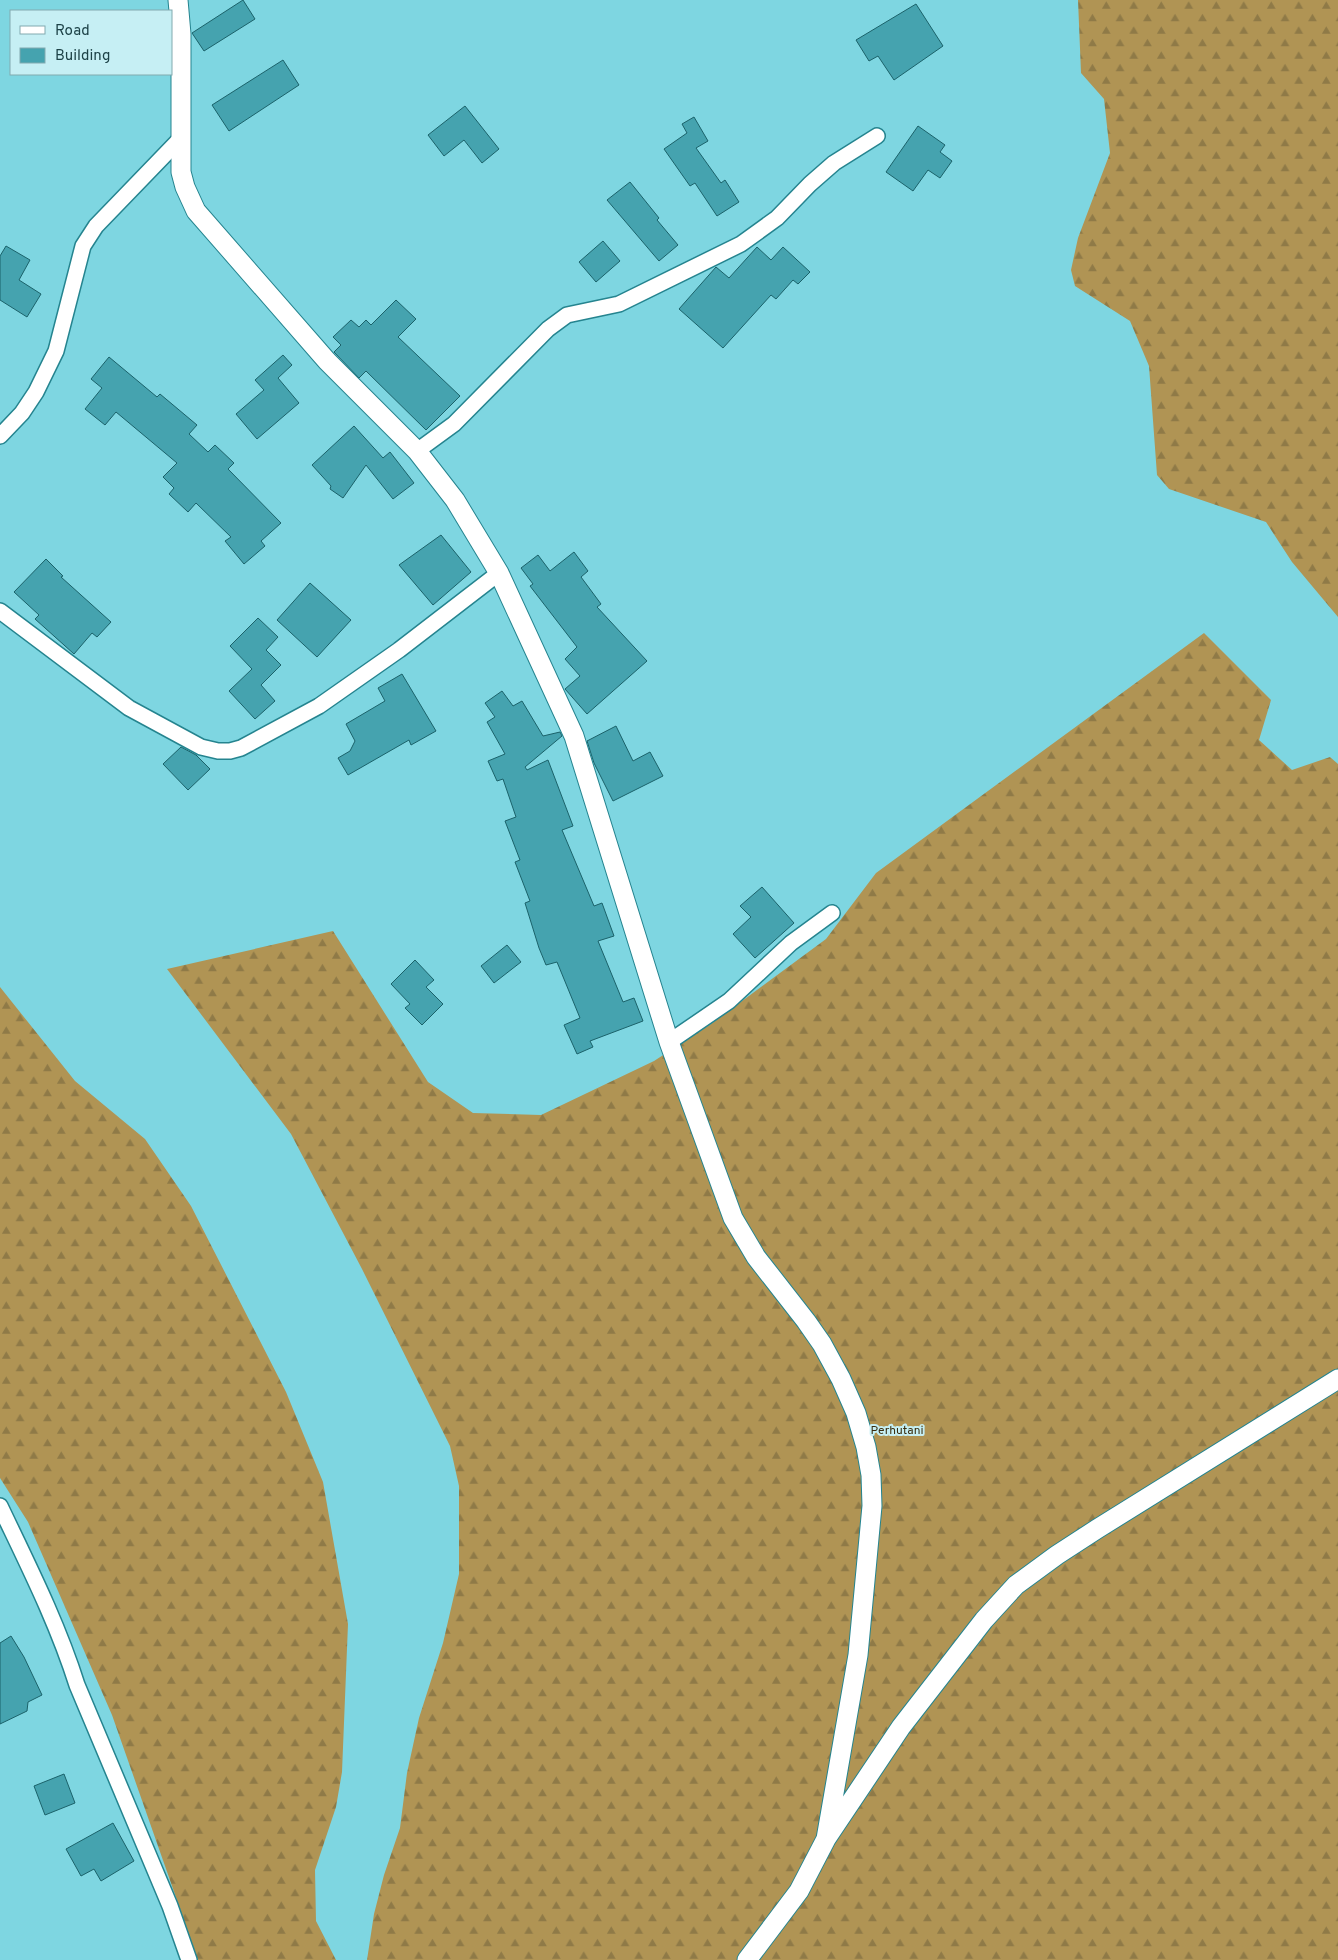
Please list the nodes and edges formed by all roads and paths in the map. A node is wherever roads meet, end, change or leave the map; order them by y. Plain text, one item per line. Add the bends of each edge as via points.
1 (178, 0) edge
2 (878, 136) dead end
3 (181, 138) junction
4 (0, 436) edge
5 (417, 451) junction
6 (499, 573) junction
7 (0, 610) edge
8 (832, 913) dead end
9 (669, 1042) junction
10 (1338, 1379) edge
11 (0, 1506) edge
12 (826, 1839) junction
13 (189, 1960) edge
14 (747, 1960) edge

1 - 3 street
2 - 5 street via 834,164 777,218 741,244 619,304 566,315 548,329 454,424
3 - 4 street via 96,226 83,246 56,351 36,392
3 - 5 street via 181,172 196,211 327,361
5 - 6 street via 455,500
6 - 7 street via 399,650 319,706 230,751 201,748 129,708
6 - 9 street via 574,736
8 - 9 street via 791,943 730,1001
9 - 12 street via 733,1218 756,1257 822,1344 856,1413 866,1448 872,1506 858,1655
10 - 12 street via 1089,1534 1016,1586 984,1620 901,1727
11 - 13 street via 66,1649 77,1684 170,1906
12 - 14 street via 799,1891

